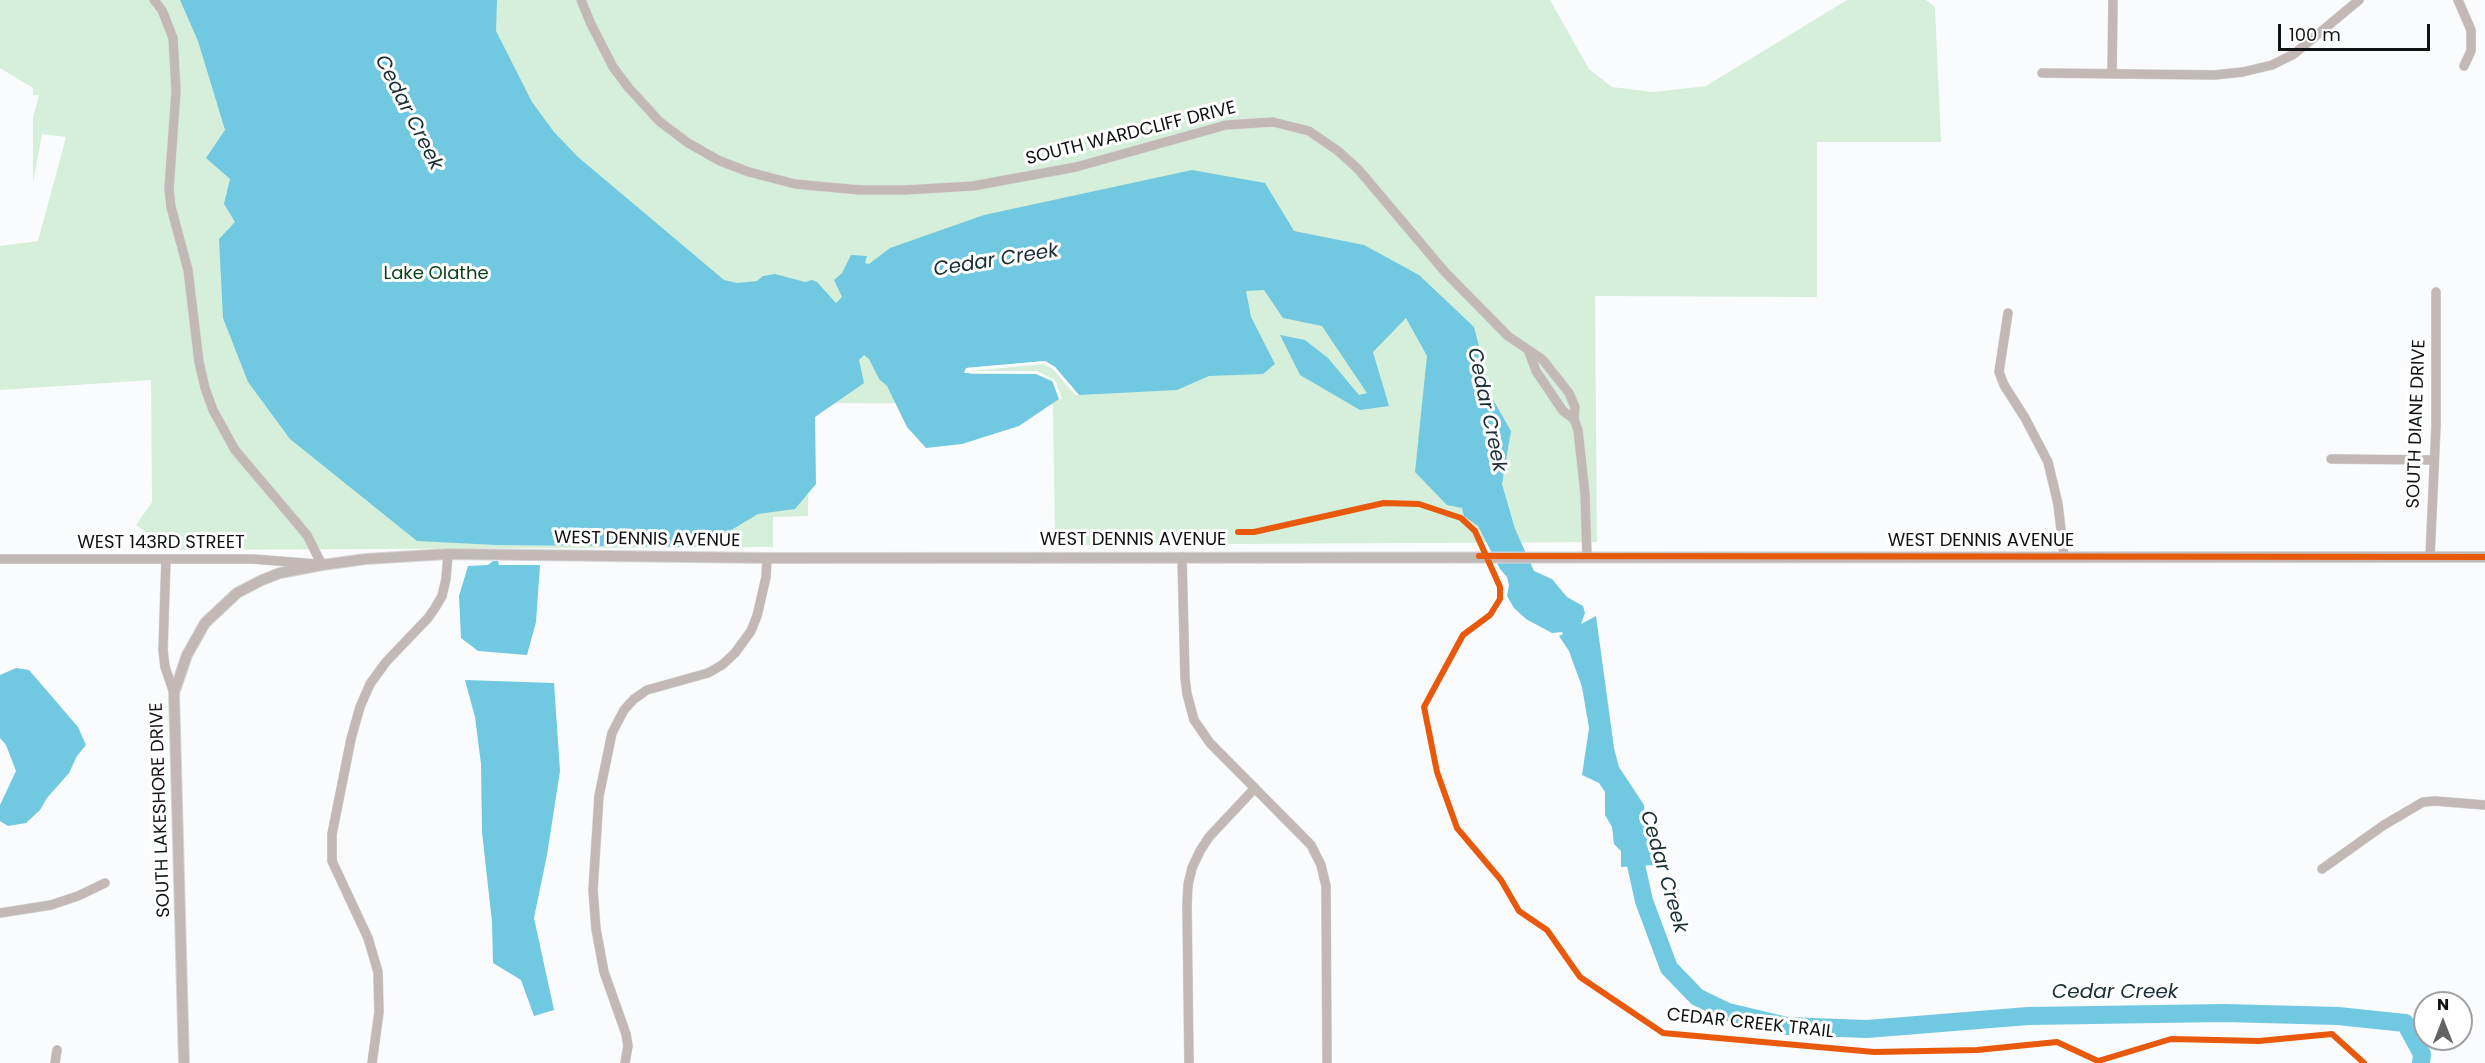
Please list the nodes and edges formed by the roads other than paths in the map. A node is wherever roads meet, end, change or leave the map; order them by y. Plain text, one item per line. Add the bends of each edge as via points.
1 (154, 0) edge
2 (581, 0) edge
3 (2113, 0) edge
4 (2359, 0) edge
5 (2458, 0) edge
6 (2464, 66) dead end
7 (2042, 73) dead end
8 (2112, 74) junction
9 (2436, 292) dead end
10 (2008, 313) dead end
11 (1529, 352) junction
12 (1574, 419) junction
13 (2331, 459) dead end
14 (2433, 460) junction
15 (448, 554) junction
16 (2064, 556) junction
17 (1182, 557) junction
18 (1587, 557) junction
19 (2430, 557) junction
20 (2485, 557) edge
21 (767, 558) junction
22 (0, 559) edge
23 (166, 559) junction
24 (322, 565) junction
25 (174, 693) junction
26 (1255, 788) junction
27 (2485, 805) edge
28 (2322, 869) dead end
29 (105, 882) dead end
30 (0, 913) edge
31 (57, 1050) dead end
32 (55, 1063) edge
33 (184, 1063) edge
34 (372, 1063) edge
35 (625, 1063) edge
36 (1189, 1063) edge
37 (1327, 1063) edge

1 - 24 street via 173,38 176,91 169,189 188,270 205,388 235,450 307,536
2 - 11 street, SOUTH WARDCLIFF DRIVE via 613,67 667,127 720,161 801,185 896,190 973,186 1076,166 1226,125 1273,122 1300,128 1323,139 1358,169 1445,272
3 - 8 street
4 - 8 street via 2294,54 2272,65 2214,75
5 - 6 street via 2471,30 2471,51
7 - 8 street
9 - 14 street, SOUTH DIANE DRIVE
10 - 16 street via 1999,372 2049,462
11 - 12 street, SOUTH WARDCLIFF DRIVE via 1536,371 1563,411
11 - 12 street via 1543,360 1569,393 1575,407
12 - 18 street, SOUTH WARDCLIFF DRIVE via 1581,446
13 - 14 street
14 - 19 street, SOUTH DIANE DRIVE
15 - 21 street, WEST DENNIS AVENUE
15 - 24 street, WEST DENNIS AVENUE
15 - 34 street via 442,596 428,618 386,662 360,707 332,834 334,868 368,938 378,972 379,1012
16 - 18 street, WEST DENNIS AVENUE
16 - 19 street, WEST DENNIS AVENUE
17 - 18 street, WEST DENNIS AVENUE
17 - 21 street, WEST DENNIS AVENUE
17 - 26 street via 1189,706 1210,743
19 - 20 street, WEST DENNIS AVENUE
21 - 35 street via 757,616 735,653 708,673 647,690 624,710 612,733 599,796 593,890 604,972 626,1034
22 - 23 street, WEST 143RD STREET
23 - 24 street, WEST 143RD STREET via 253,559
23 - 25 street via 163,650
24 - 25 street, SOUTH LAKESHORE DRIVE via 262,580 221,606 193,642
25 - 33 street, SOUTH LAKESHORE DRIVE
26 - 36 street via 1204,844 1190,876
26 - 37 street via 1311,845 1321,865 1326,886
27 - 28 street via 2423,802
29 - 30 street via 78,897 51,905
31 - 32 street

